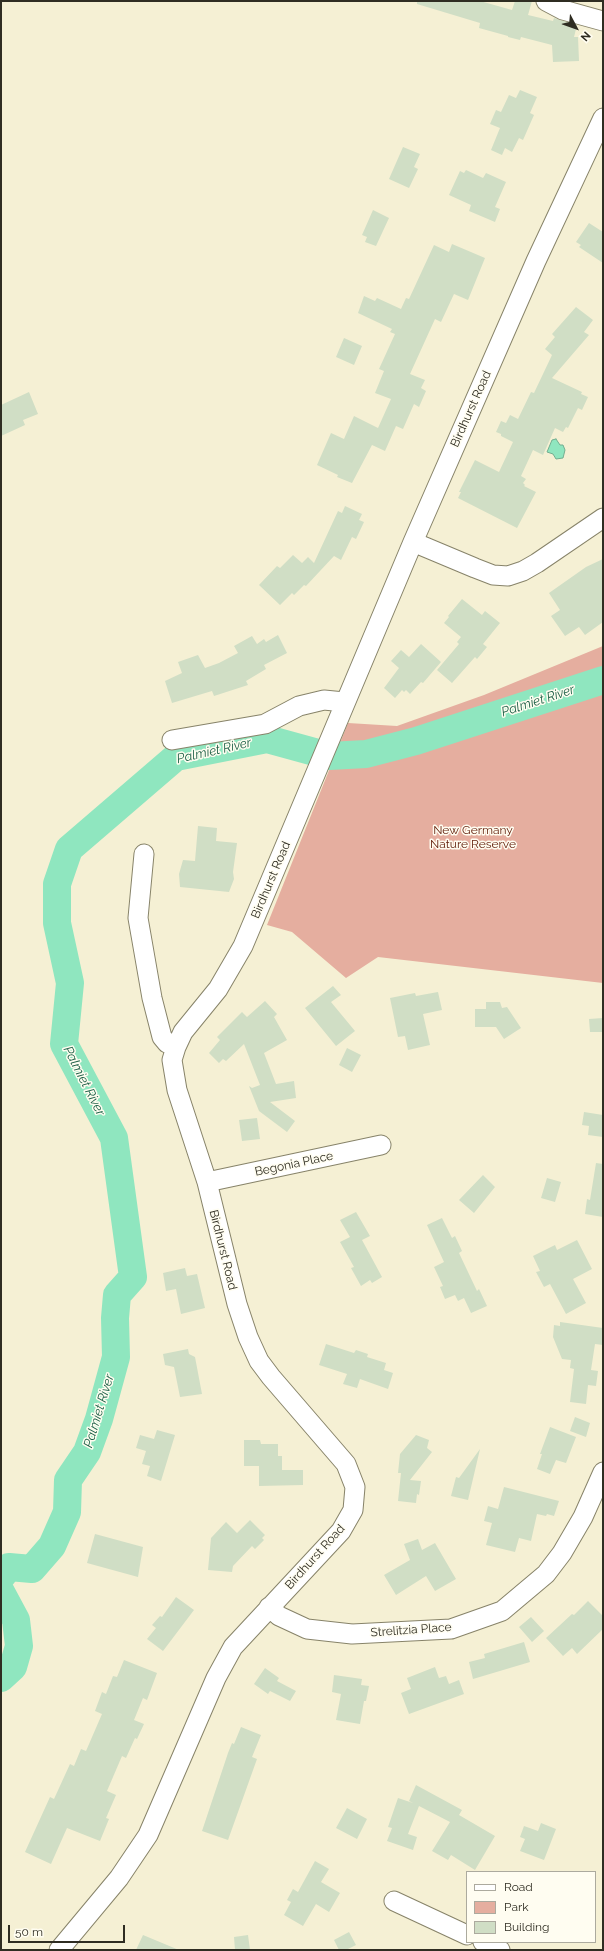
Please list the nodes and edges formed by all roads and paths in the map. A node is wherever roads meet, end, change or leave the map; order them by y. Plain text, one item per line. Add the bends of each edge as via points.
1 (546, 1) edge
2 (603, 20) edge
3 (603, 118) edge
4 (603, 518) edge
5 (413, 542) junction
6 (344, 702) junction
7 (172, 740) dead end
8 (144, 854) dead end
9 (176, 1047) junction
10 (381, 1145) dead end
11 (207, 1182) junction
12 (603, 1472) edge
13 (269, 1607) junction
14 (394, 1901) dead end
15 (466, 1935) edge
16 (485, 1943) edge
17 (59, 1950) edge
18 (500, 1950) edge

1 - 2 street via 563,10
3 - 5 street, Birdhurst Road via 536,261
4 - 5 street via 537,563 508,576 493,575
5 - 6 street, Birdhurst Road
6 - 7 street via 324,700 299,706 264,724
6 - 9 street, Birdhurst Road via 243,946 218,989 183,1032
8 - 9 street via 138,918 150,991 162,1037 167,1044
9 - 11 street, Birdhurst Road via 172,1060 177,1090
10 - 11 street, Begonia Place
11 - 13 street, Birdhurst Road via 237,1304 259,1361 346,1464 355,1487 353,1510 341,1531
12 - 13 street, Strelitzia Place via 583,1516 562,1553 546,1574 502,1611 451,1629 352,1634 307,1629 279,1616
13 - 17 street, Birdhurst Road via 233,1647 216,1678 148,1835 119,1878
14 - 15 street
16 - 18 street

